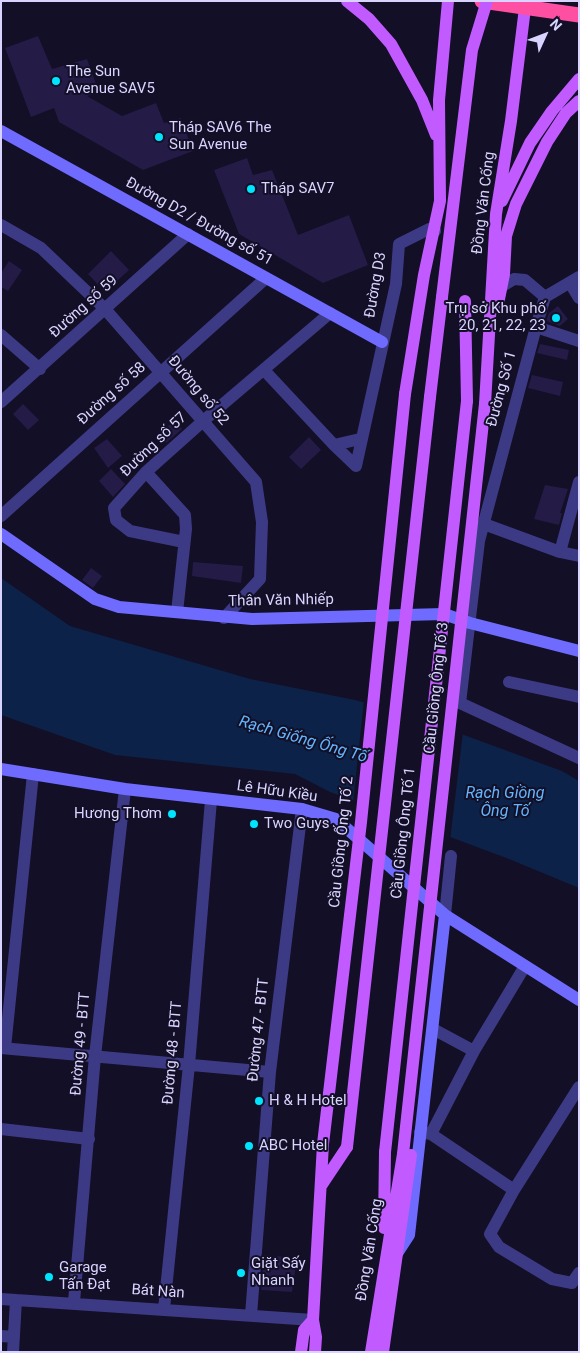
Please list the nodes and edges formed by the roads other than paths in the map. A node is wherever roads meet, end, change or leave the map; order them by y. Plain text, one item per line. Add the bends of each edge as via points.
1 (347, 1) edge
2 (448, 1) edge
3 (482, 1) edge
4 (488, 1) edge
5 (525, 8) junction
6 (579, 15) edge
7 (579, 79) edge
8 (579, 101) edge
9 (1, 131) edge
10 (439, 146) junction
11 (496, 214) junction
12 (1, 225) edge
13 (435, 231) junction
14 (188, 234) junction
15 (266, 278) junction
16 (574, 280) edge
17 (502, 281) junction
18 (545, 297) junction
19 (579, 298) edge
20 (465, 302) dead end
21 (105, 309) junction
22 (330, 313) junction
23 (536, 327) junction
24 (1, 335) edge
25 (579, 341) edge
26 (382, 342) junction
27 (40, 369) junction
28 (264, 370) junction
29 (161, 372) junction
30 (1, 402) edge
31 (489, 404) junction
32 (202, 422) junction
33 (360, 439) junction
34 (334, 446) junction
35 (146, 472) junction
36 (579, 482) edge
37 (1, 516) edge
38 (484, 524) junction
39 (1, 534) edge
40 (184, 542) junction
41 (560, 552) junction
42 (579, 556) edge
43 (177, 612) junction
44 (224, 618) junction
45 (470, 623) junction
46 (579, 652) edge
47 (509, 682) dead end
48 (578, 695) edge
49 (579, 758) edge
50 (1, 769) edge
51 (33, 774) junction
52 (125, 789) junction
53 (212, 800) junction
54 (302, 809) junction
55 (451, 856) dead end
56 (445, 915) junction
57 (526, 966) junction
58 (579, 1000) edge
59 (434, 1029) junction
60 (3, 1048) edge
61 (474, 1051) junction
62 (95, 1056) junction
63 (189, 1065) junction
64 (270, 1072) junction
65 (579, 1088) edge
66 (1, 1129) edge
67 (425, 1133) junction
68 (89, 1139) junction
69 (407, 1154) junction
70 (321, 1186) junction
71 (514, 1190) junction
72 (396, 1255) junction
73 (383, 1268) junction
74 (579, 1273) edge
75 (1, 1299) edge
76 (16, 1300) junction
77 (74, 1302) junction
78 (164, 1309) junction
79 (251, 1315) junction
80 (313, 1320) junction
81 (8, 1336) edge
82 (13, 1352) edge
83 (301, 1352) edge
84 (315, 1352) edge
85 (371, 1352) edge
86 (382, 1352) edge

1 - 10 main road via 369,19 394,50 422,100
2 - 10 main road via 439,100
3 - 5 highway
4 - 70 main road, Cầu Giồng Ông Tố 1, bridge via 472,50 347,1147
5 - 6 highway
5 - 11 main road, Đồng Văn Cống
7 - 11 main road via 530,143
8 - 17 main road via 566,113 547,142 516,204 506,236
9 - 14 street, Đường D2 / Đường số 51
10 - 13 main road via 441,185
11 - 31 main road, Đồng Văn Cống
12 - 21 street, Đường số 52 via 41,248
13 - 26 street, Đường D3 via 429,229 399,244 396,284
13 - 70 main road, Cầu Giồng Ống Tố 2, bridge via 424,275 406,394
14 - 15 street, Đường D2 / Đường số 51
14 - 21 street, Đường số 59
15 - 22 street, Đường D2 / Đường số 51
15 - 29 street, Đường số 58
16 - 18 street
16 - 19 street
17 - 18 street via 524,280
17 - 31 main road
18 - 23 street, Đường Số 1
20 - 73 main road, Cầu Giồng Ông Tố 1, bridge via 467,402 385,1152
21 - 27 street, Đường số 59
21 - 29 street, Đường số 52
22 - 26 street, Đường D2 / Đường số 51
22 - 28 street, Đường số 57
23 - 25 street
23 - 38 street, Đường Số 1
24 - 27 street
26 - 33 street
27 - 30 street, Đường số 59
28 - 32 street, Đường số 57
28 - 34 street
29 - 32 street, Đường số 52
29 - 37 street, Đường số 58
31 - 69 main road, Cầu Giồng Ông Tố 3, bridge
32 - 35 street, Đường số 57
32 - 44 street, Đường số 52 via 256,482 260,502 260,579
33 - 34 street
33 - 34 street via 356,466
35 - 40 street via 185,515
35 - 40 street, Đường số 57 via 114,508 116,520 130,532
36 - 41 street
38 - 41 street
38 - 45 street, Đường Số 1 via 479,541
39 - 43 street, Thân Văn Nhiếp via 95,599 119,607
40 - 43 street
41 - 42 street
43 - 44 street, Thân Văn Nhiếp
44 - 45 street, Thân Văn Nhiếp via 444,614
45 - 46 street, Thân Văn Nhiếp
45 - 49 street, Đường Số 1 via 460,703
47 - 48 street
50 - 51 street, Lê Hữu Kiều
51 - 52 street, Lê Hữu Kiều
51 - 60 street
52 - 53 street, Lê Hữu Kiều
52 - 62 street, Đường 49 - BTT
53 - 54 street, Lê Hữu Kiều
53 - 63 street, Đường 48 - BTT
54 - 56 street, Lê Hữu Kiều via 336,819
54 - 64 street, Đường 47 - BTT
55 - 56 street
56 - 57 street, Lê Hữu Kiều
56 - 59 street
57 - 58 street, Lê Hữu Kiều
57 - 61 street
59 - 61 street
59 - 67 street
60 - 62 street
61 - 67 street
62 - 63 street
62 - 68 street, Đường 49 - BTT
63 - 64 street
63 - 78 street, Đường 48 - BTT
64 - 79 street, Đường 47 - BTT
65 - 71 street
66 - 68 street
67 - 71 street
67 - 72 street via 409,1235
68 - 77 street, Đường 49 - BTT
69 - 72 main road, Đồng Văn Cống
69 - 73 main road, Đồng Văn Cống
70 - 80 main road
71 - 74 street via 490,1234 500,1247 552,1279 572,1283
72 - 73 main road
72 - 86 main road, Đồng Văn Cống
73 - 85 main road, Đồng Văn Cống
75 - 76 street, Bát Nàn
76 - 77 street, Bát Nàn
76 - 81 street
77 - 78 street, Bát Nàn
78 - 79 street, Bát Nàn
79 - 80 street, Bát Nàn
80 - 83 main road via 304,1330
80 - 84 main road
81 - 82 street

